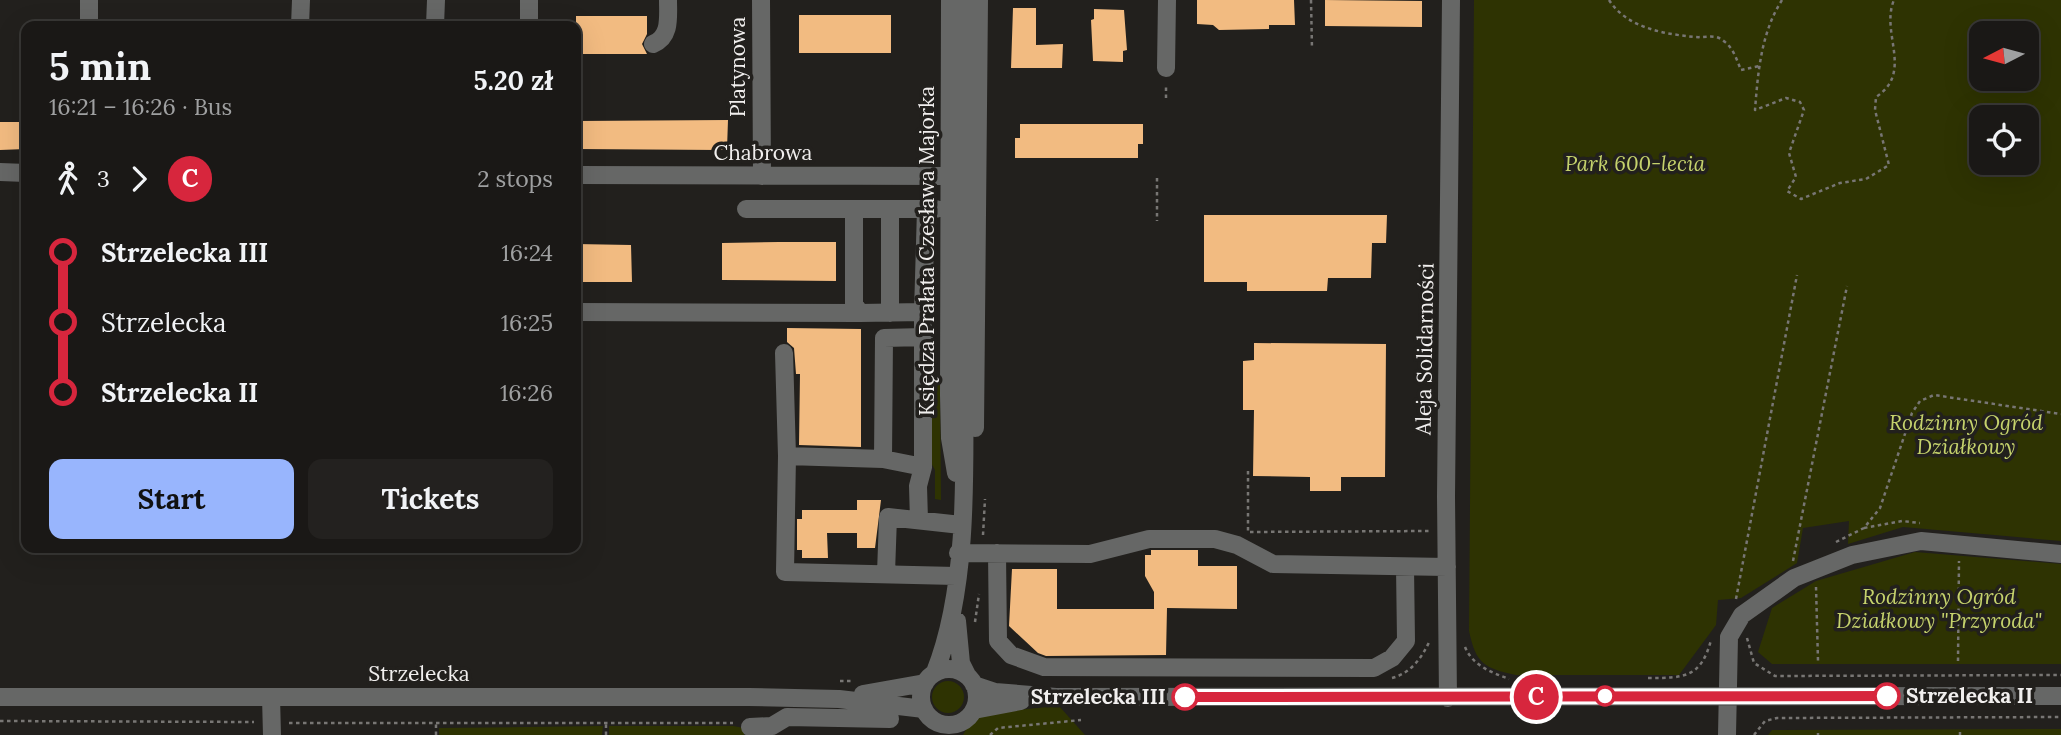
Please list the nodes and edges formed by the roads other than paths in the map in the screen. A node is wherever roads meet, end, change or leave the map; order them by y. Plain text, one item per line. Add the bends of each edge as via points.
1 (89, 0) edge
2 (301, 0) edge
3 (436, 0) edge
4 (529, 0) edge
5 (668, 0) edge
6 (761, 0) edge
7 (950, 0) edge
8 (965, 0) edge
9 (979, 0) edge
10 (1167, 0) edge
11 (1451, 0) edge
12 (89, 21) edge
13 (300, 21) edge
14 (435, 21) edge
15 (529, 21) edge
16 (653, 44) dead end
17 (1166, 68) dead end
18 (0, 172) edge
19 (21, 173) edge
20 (581, 175) edge
21 (762, 176) junction
22 (950, 176) junction
23 (746, 209) dead end
24 (854, 209) junction
25 (890, 209) junction
26 (926, 209) junction
27 (950, 209) junction
28 (581, 312) edge
29 (923, 312) junction
30 (860, 313) junction
31 (890, 313) junction
32 (923, 337) junction
33 (784, 353) dead end
34 (950, 368) junction
35 (923, 369) junction
36 (787, 456) junction
37 (883, 459) junction
38 (923, 467) junction
39 (963, 500) junction
40 (919, 520) junction
41 (961, 525) junction
42 (958, 553) junction
43 (997, 553) junction
44 (2061, 554) edge
45 (1405, 567) junction
46 (1447, 567) junction
47 (886, 573) junction
48 (956, 584) junction
49 (930, 678) junction
50 (971, 680) junction
51 (2061, 696) edge
52 (0, 697) edge
53 (271, 697) junction
54 (749, 697) junction
55 (1056, 697) junction
56 (1727, 697) junction
57 (1448, 698) junction
58 (839, 699) junction
59 (974, 709) junction
60 (890, 719) dead end
61 (933, 722) edge
62 (272, 729) edge
63 (959, 729) edge
64 (750, 731) edge
65 (1727, 735) edge

1 - 12 street
2 - 13 street
3 - 14 street
4 - 15 street
5 - 16 street via 667,30
6 - 21 street, Platynowa
7 - 22 street, Księdza Prałata Czesława Majorka
8 - 39 street, Księdza Prałata Czesława Majorka
9 - 39 street, Księdza Prałata Czesława Majorka via 977,392 973,462
10 - 17 street
11 - 46 street, Aleja Solidarności
18 - 19 street
20 - 21 street, Chabrowa
21 - 22 street, Chabrowa
22 - 27 street, Księdza Prałata Czesława Majorka
23 - 24 street
24 - 25 street
24 - 30 street via 854,304
25 - 26 street
25 - 31 street
26 - 27 street
26 - 29 street
27 - 34 street, Księdza Prałata Czesława Majorka
28 - 30 street
29 - 31 street
29 - 32 street
30 - 31 street
32 - 35 street
32 - 37 street via 884,338
33 - 36 street
34 - 35 street
34 - 39 street, Księdza Prałata Czesława Majorka via 950,438
35 - 38 street
36 - 37 street
36 - 47 street via 785,572
37 - 38 street
38 - 40 street via 918,486
39 - 41 street, Księdza Prałata Czesława Majorka
40 - 41 street
40 - 47 street via 888,517
41 - 42 street, Księdza Prałata Czesława Majorka
42 - 43 street
42 - 48 street, Księdza Prałata Czesława Majorka
43 - 45 street via 1090,555 1149,539 1215,539 1273,564
43 - 45 street via 998,640 1011,655 1044,667 1374,668 1392,658 1406,642
44 - 56 street via 1921,541 1852,555 1794,578 1742,615 1728,637
45 - 46 street
46 - 57 street, Aleja Solidarności
47 - 48 street
48 - 49 street, Księdza Prałata Czesława Majorka via 945,647
48 - 50 street, Księdza Prałata Czesława Majorka via 959,648
49 - 50 street via 948,669
49 - 58 street, Strzelecka
49 - 61 street via 921,696
50 - 55 street via 995,692
50 - 59 street via 977,697
51 - 56 street
52 - 53 street, Strzelecka
53 - 54 street, Strzelecka
53 - 62 street
54 - 58 street, Strzelecka
54 - 64 street
55 - 57 street
55 - 59 street
56 - 57 street
56 - 65 street
58 - 61 street, Strzelecka
59 - 63 street
60 - 64 street via 787,717
61 - 63 street

